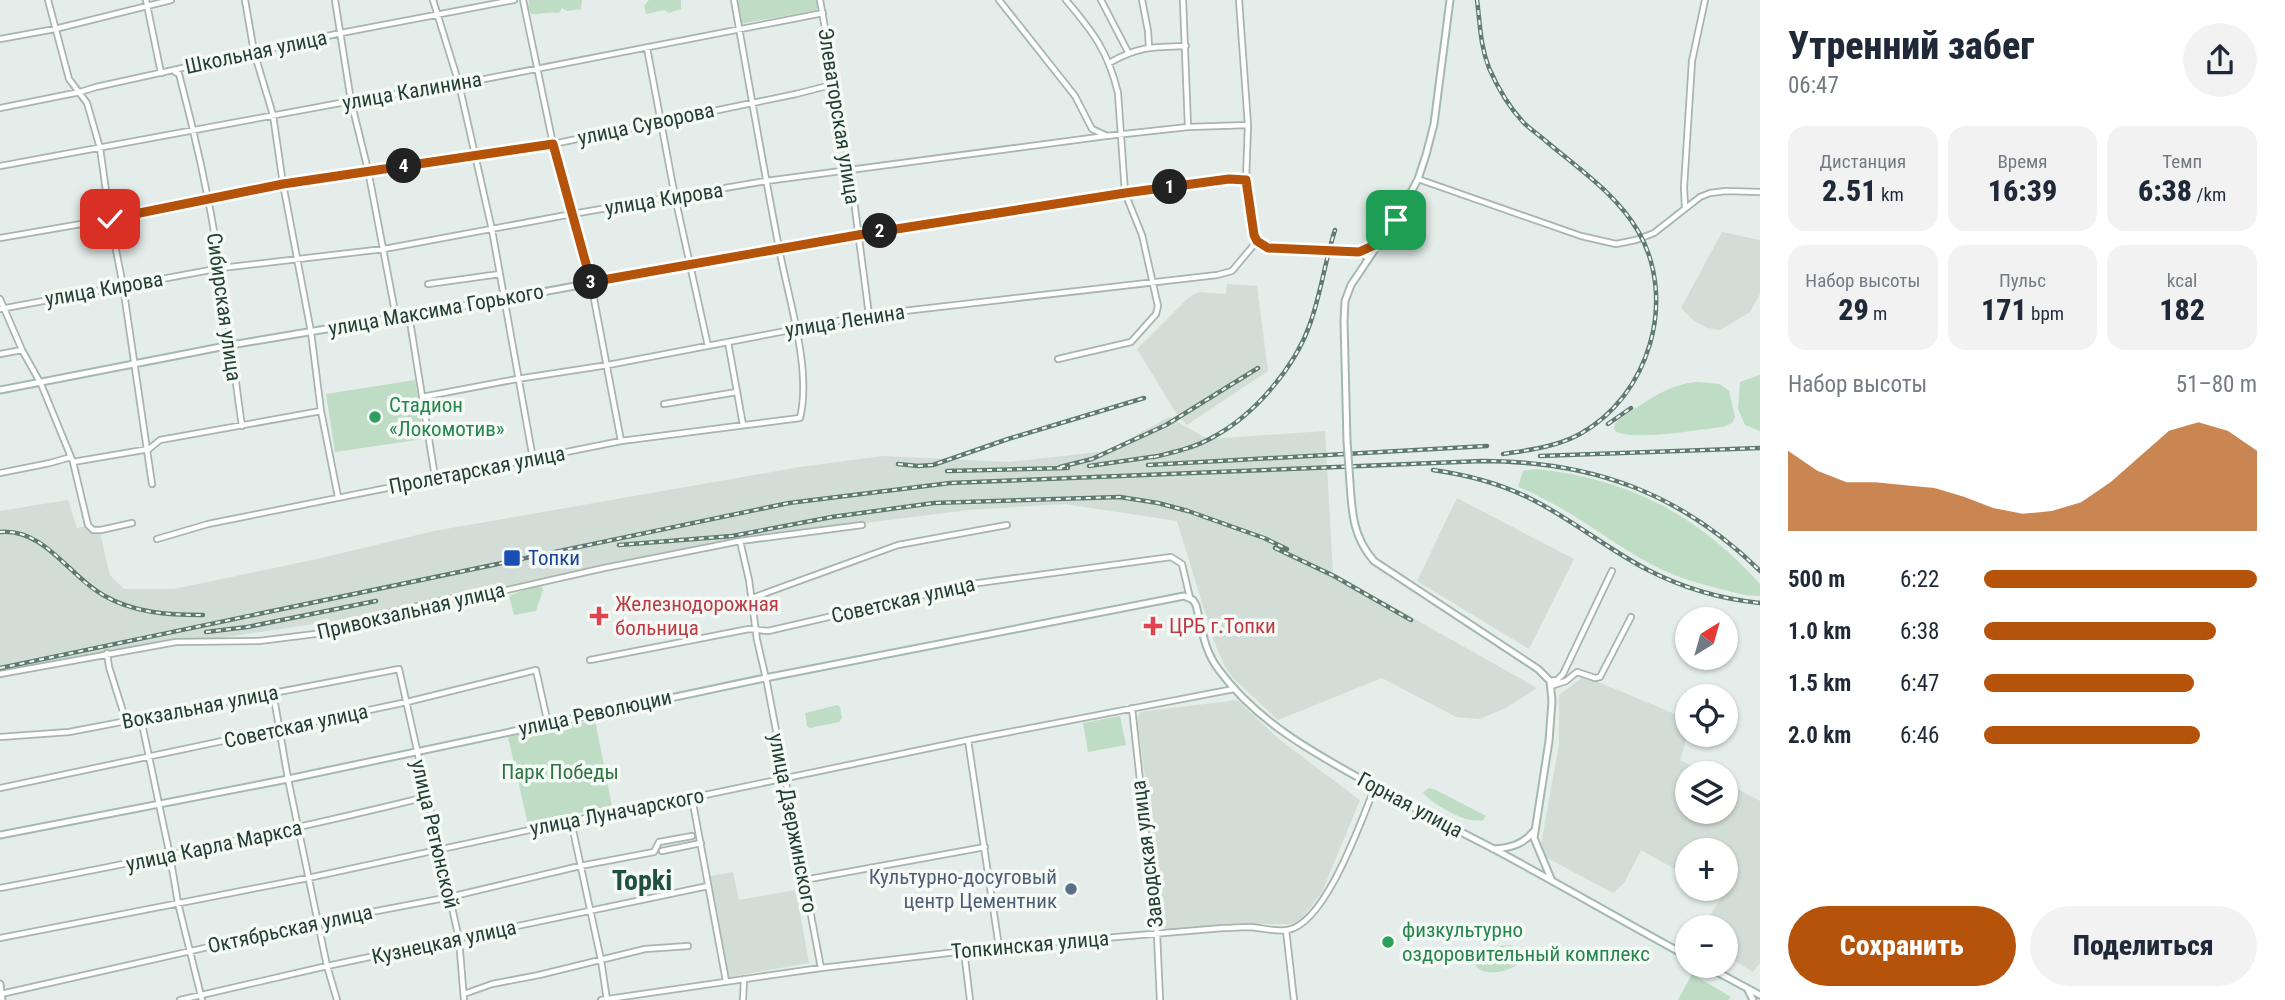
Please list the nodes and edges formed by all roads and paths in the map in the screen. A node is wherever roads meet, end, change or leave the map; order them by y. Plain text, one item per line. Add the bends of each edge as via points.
1 (48, 0) edge
2 (171, 0) edge
3 (245, 0) edge
4 (335, 0) edge
5 (433, 0) edge
6 (514, 0) edge
7 (523, 0) edge
8 (734, 0) edge
9 (820, 0) edge
10 (999, 0) edge
11 (1066, 0) edge
12 (1101, 0) edge
13 (1142, 0) edge
14 (1183, 0) edge
15 (1239, 0) edge
16 (1450, 0) edge
17 (1705, 0) edge
18 (147, 2) edge
19 (823, 13) junction
20 (437, 14) junction
21 (739, 28) junction
22 (55, 29) junction
23 (341, 33) junction
24 (0, 39) edge
25 (1186, 46) junction
26 (1149, 47) junction
27 (647, 48) junction
28 (254, 52) junction
29 (1128, 52) junction
30 (1109, 63) junction
31 (537, 69) junction
32 (161, 73) junction
33 (459, 84) junction
34 (835, 84) junction
35 (80, 93) junction
36 (351, 101) junction
37 (752, 102) junction
38 (0, 108) edge
39 (273, 115) junction
40 (662, 121) junction
41 (1248, 125) junction
42 (1188, 128) junction
43 (194, 129) junction
44 (1121, 134) junction
45 (1105, 136) junction
46 (553, 144) junction
47 (100, 148) junction
48 (475, 157) junction
49 (0, 166) edge
50 (368, 170) junction
51 (850, 170) junction
52 (1418, 179) junction
53 (1246, 180) junction
54 (766, 181) junction
55 (283, 184) junction
56 (1760, 192) edge
57 (1125, 193) junction
58 (675, 197) junction
59 (208, 198) junction
60 (1685, 209) junction
61 (572, 214) junction
62 (110, 219) junction
63 (492, 230) junction
64 (858, 235) junction
65 (0, 238) edge
66 (1257, 241) junction
67 (1379, 243) junction
68 (779, 248) junction
69 (384, 249) junction
70 (1359, 252) junction
71 (1368, 258) junction
72 (298, 259) junction
73 (690, 266) junction
74 (220, 268) junction
75 (500, 274) junction
76 (591, 282) junction
77 (1154, 282) junction
78 (428, 284) dead end
79 (123, 286) junction
80 (0, 299) edge
81 (505, 299) junction
82 (2, 308) edge
83 (409, 315) junction
84 (869, 315) junction
85 (396, 317) junction
86 (795, 329) junction
87 (311, 332) junction
88 (728, 342) junction
89 (231, 345) junction
90 (708, 346) junction
91 (22, 350) junction
92 (0, 354) edge
93 (1058, 359) dead end
94 (135, 365) junction
95 (608, 365) junction
96 (517, 379) junction
97 (41, 384) junction
98 (0, 390) edge
99 (737, 393) junction
100 (422, 397) junction
101 (664, 404) dead end
102 (321, 411) junction
103 (743, 425) junction
104 (242, 426) junction
105 (621, 441) junction
106 (149, 449) junction
107 (72, 459) junction
108 (533, 459) junction
109 (0, 473) edge
110 (435, 477) junction
111 (152, 484) dead end
112 (338, 497) junction
113 (132, 523) dead end
114 (862, 525) dead end
115 (1007, 525) dead end
116 (158, 539) dead end
117 (740, 541) junction
118 (1612, 571) dead end
119 (752, 598) junction
120 (1190, 598) junction
121 (1631, 617) dead end
122 (755, 630) junction
123 (107, 653) junction
124 (590, 660) dead end
125 (400, 670) joint
126 (0, 674) edge
127 (765, 678) junction
128 (1550, 684) junction
129 (1234, 689) junction
130 (273, 692) junction
131 (407, 702) junction
132 (1132, 708) junction
133 (141, 719) junction
134 (126, 721) junction
135 (548, 724) junction
136 (278, 730) junction
137 (0, 737) edge
138 (968, 740) junction
139 (417, 751) junction
140 (149, 758) junction
141 (784, 778) junction
142 (288, 779) junction
143 (1376, 787) junction
144 (0, 788) edge
145 (426, 797) junction
146 (692, 798) junction
147 (159, 803) junction
148 (571, 821) junction
149 (299, 828) junction
150 (1533, 832) junction
151 (0, 835) edge
152 (692, 836) dead end
153 (701, 843) junction
154 (985, 847) junction
155 (1493, 849) junction
156 (438, 850) junction
157 (662, 851) dead end
158 (170, 856) junction
159 (580, 866) junction
160 (309, 878) junction
161 (804, 880) junction
162 (1552, 881) junction
163 (708, 887) junction
164 (0, 888) edge
165 (450, 897) junction
166 (178, 903) junction
167 (590, 912) junction
168 (319, 922) junction
169 (1286, 930) junction
170 (1157, 934) junction
171 (0, 939) edge
172 (459, 939) junction
173 (688, 946) dead end
174 (999, 947) junction
175 (1675, 949) edge
176 (190, 950) junction
177 (964, 951) junction
178 (601, 960) junction
179 (327, 966) junction
180 (821, 968) junction
181 (1728, 978) edge
182 (744, 979) junction
183 (726, 981) junction
184 (0, 984) edge
185 (1746, 988) junction
186 (1760, 995) edge
187 (1, 996) edge
188 (464, 997) edge
189 (202, 998) edge
190 (180, 1000) edge
191 (337, 1000) edge
192 (601, 1000) edge
193 (606, 1000) edge
194 (743, 1000) edge
195 (970, 1000) edge
196 (1160, 1000) edge
197 (1294, 1000) edge
198 (1753, 1000) edge

1 - 22 street
2 - 18 street
3 - 28 street
4 - 23 street
5 - 20 street
6 - 20 street, Школьная улица
7 - 31 street
8 - 21 street
9 - 19 street, Элеваторская улица
10 - 45 street via 1070,88 1091,129
11 - 30 street via 1096,36
12 - 29 street
13 - 26 street
14 - 25 street
15 - 41 street
16 - 52 street via 1432,134
17 - 60 street via 1692,61
18 - 22 street
18 - 32 street
19 - 21 street, улица Калинина
19 - 34 street, Элеваторская улица
20 - 23 street, Школьная улица
20 - 33 street
21 - 27 street, улица Калинина
21 - 37 street
22 - 24 street
22 - 35 street via 69,79
23 - 28 street, Школьная улица
23 - 36 street
25 - 26 street
25 - 42 street
26 - 29 street
27 - 31 street, улица Калинина
27 - 40 street
28 - 32 street, Школьная улица
28 - 39 street
29 - 30 street
30 - 44 street via 1118,93
31 - 33 street, улица Калинина
31 - 46 street
32 - 35 street, Школьная улица
32 - 43 street, Сибирская улица via 179,74
33 - 36 street, улица Калинина
33 - 48 street
34 - 37 street, улица Суворова
34 - 51 street, Элеваторская улица
35 - 38 street, Школьная улица
35 - 47 street
36 - 39 street, улица Калинина
36 - 50 street
37 - 40 street, улица Суворова
37 - 54 street
39 - 43 street, улица Калинина
39 - 55 street
40 - 46 street, улица Суворова
40 - 58 street
41 - 42 street, улица Кирова
41 - 53 street
42 - 44 street, улица Кирова
43 - 47 street, улица Калинина
43 - 59 street, Сибирская улица
44 - 45 street, улица Кирова
44 - 57 street
45 - 51 street, улица Кирова
46 - 48 street, улица Суворова
46 - 61 street
47 - 49 street, улица Калинина
47 - 62 street
48 - 50 street, улица Суворова
48 - 63 street
50 - 55 street, улица Суворова
50 - 69 street
51 - 54 street, улица Кирова
51 - 64 street, Элеваторская улица
52 - 60 street via 1616,244 1658,230
52 - 67 street
53 - 57 street, улица Максима Горького
53 - 66 street
54 - 58 street, улица Кирова
54 - 68 street
55 - 59 street, улица Суворова
55 - 72 street
56 - 60 street via 1710,193
57 - 64 street, улица Максима Горького
57 - 77 street
58 - 61 street, улица Кирова
58 - 73 street
59 - 62 street, улица Суворова
59 - 74 street, Сибирская улица
61 - 63 street, улица Кирова
61 - 76 street
62 - 65 street, улица Суворова
62 - 79 street
63 - 69 street, улица Кирова
63 - 75 street
64 - 68 street, улица Максима Горького
64 - 84 street, Элеваторская улица
66 - 70 street via 1273,249
66 - 77 street, улица Ленина via 1228,273
67 - 70 street
67 - 71 street
68 - 73 street, улица Максима Горького
68 - 86 street
69 - 72 street, улица Кирова
69 - 85 street
70 - 71 street
71 - 128 street, bridge via 1351,285 1344,321 1350,483 1360,543 1374,561 1538,668
72 - 74 street, улица Кирова
72 - 87 street
73 - 76 street, улица Максима Горького
73 - 90 street
74 - 79 street, улица Кирова
74 - 89 street, Сибирская улица
75 - 78 street
75 - 81 street
76 - 81 street, улица Максима Горького
76 - 95 street
77 - 84 street, улица Ленина
77 - 93 street via 1158,310 1130,342
79 - 82 street, улица Кирова
79 - 94 street
80 - 82 street
81 - 83 street, улица Максима Горького
81 - 96 street
82 - 91 street
83 - 85 street, улица Максима Горького
83 - 100 street
84 - 86 street, улица Ленина
85 - 87 street, улица Максима Горького
86 - 88 street, улица Ленина
86 - 103 street, Пролетарская улица via 804,387 800,418
87 - 89 street, улица Максима Горького
87 - 102 street
88 - 90 street, улица Ленина
88 - 99 street
89 - 94 street, улица Максима Горького
89 - 104 street, Сибирская улица
90 - 95 street, улица Ленина
91 - 92 street
91 - 97 street
94 - 97 street, улица Максима Горького
94 - 106 street
95 - 96 street, улица Ленина
95 - 105 street
96 - 100 street, улица Ленина
96 - 108 street
97 - 98 street, улица Максима Горького
97 - 107 street
99 - 101 street
99 - 103 street
100 - 110 street
102 - 104 street
102 - 112 street
103 - 105 street, Пролетарская улица
104 - 106 street via 160,440
105 - 108 street, Пролетарская улица
106 - 107 street
106 - 111 street
107 - 109 street
107 - 113 street via 88,525 101,530
108 - 110 street, Пролетарская улица
110 - 112 street, Пролетарская улица
112 - 116 street, Пролетарская улица
114 - 117 street, Привокзальная улица
115 - 119 street via 898,545
117 - 119 street, улица Дзержинского
117 - 123 street, Привокзальная улица via 498,592 489,590 323,633 259,641 176,642
118 - 128 street via 1563,674
119 - 122 street, улица Дзержинского
120 - 122 street, Советская улица via 1182,564 1171,557 971,584 768,631
120 - 127 street, улица Революции via 1180,596
120 - 129 street, Горная улица via 1209,653
121 - 128 street via 1600,677 1579,671 1566,681
122 - 124 street, Советская улица
122 - 127 street, улица Дзержинского
123 - 126 street, Привокзальная улица
123 - 134 street
125 - 130 street, Вокзальная улица
125 - 131 street, улица Ретюнской
127 - 135 street, улица Революции
127 - 141 street, улица Дзержинского
128 - 150 street via 1549,741
129 - 132 street, улица Луначарского
129 - 143 street, Горная улица via 1293,740
130 - 133 street, Вокзальная улица
130 - 136 street
131 - 135 street, Советская улица via 536,670
131 - 136 street, Советская улица
131 - 139 street, улица Ретюнской
132 - 138 street, улица Луначарского
132 - 170 street, Заводская улица
133 - 134 street, Вокзальная улица
133 - 140 street
134 - 137 street, Вокзальная улица via 69,732
135 - 139 street, улица Революции
136 - 140 street, Советская улица
136 - 142 street
138 - 141 street, улица Луначарского
138 - 154 street
139 - 142 street, улица Революции
139 - 145 street, улица Ретюнской
140 - 144 street, Советская улица
140 - 147 street
141 - 146 street, улица Луначарского
141 - 161 street, улица Дзержинского
142 - 147 street, улица Революции
142 - 149 street
143 - 155 street, Горная улица
143 - 169 street via 1321,905 1304,922
145 - 149 street, улица Карла Маркса
145 - 156 street, улица Ретюнской
146 - 148 street, улица Луначарского
146 - 153 street
147 - 151 street, улица Революции
147 - 158 street
148 - 156 street, улица Луначарского
148 - 159 street
149 - 158 street, улица Карла Маркса
149 - 160 street
150 - 155 street via 1517,845
150 - 162 street
152 - 159 street, Октябрьская улица via 659,842 654,852
153 - 157 street
153 - 163 street
154 - 161 street
154 - 174 street
155 - 162 street, Горная улица
156 - 160 street, улица Луначарского
156 - 165 street, улица Ретюнской
158 - 164 street, улица Карла Маркса
158 - 166 street
159 - 165 street, Октябрьская улица
159 - 167 street
160 - 166 street, улица Луначарского
160 - 168 street
161 - 180 street, улица Дзержинского
162 - 175 street, Горная улица
163 - 167 street, Кузнецкая улица
163 - 183 street
165 - 168 street, Октябрьская улица
165 - 172 street, улица Ретюнской
166 - 171 street, улица Луначарского
166 - 176 street
167 - 172 street, Кузнецкая улица
167 - 178 street
168 - 176 street, Октябрьская улица
168 - 179 street
169 - 170 street, Топкинская улица via 1247,927
169 - 197 street
170 - 174 street, Топкинская улица
170 - 196 street, Заводская улица
172 - 179 street, Кузнецкая улица
172 - 188 street, улица Ретюнской
173 - 178 street via 645,949
174 - 177 street, Топкинская улица
176 - 187 street, Октябрьская улица
176 - 189 street
177 - 180 street, Топкинская улица
177 - 195 street
178 - 188 street via 492,984
178 - 193 street
179 - 189 street, Кузнецкая улица
179 - 191 street
180 - 182 street, Топкинская улица
181 - 185 street
182 - 183 street, Топкинская улица
182 - 194 street
183 - 193 street, Топкинская улица
184 - 187 street
185 - 186 street
185 - 198 street
189 - 190 street, Кузнецкая улица
192 - 193 street, Топкинская улица

